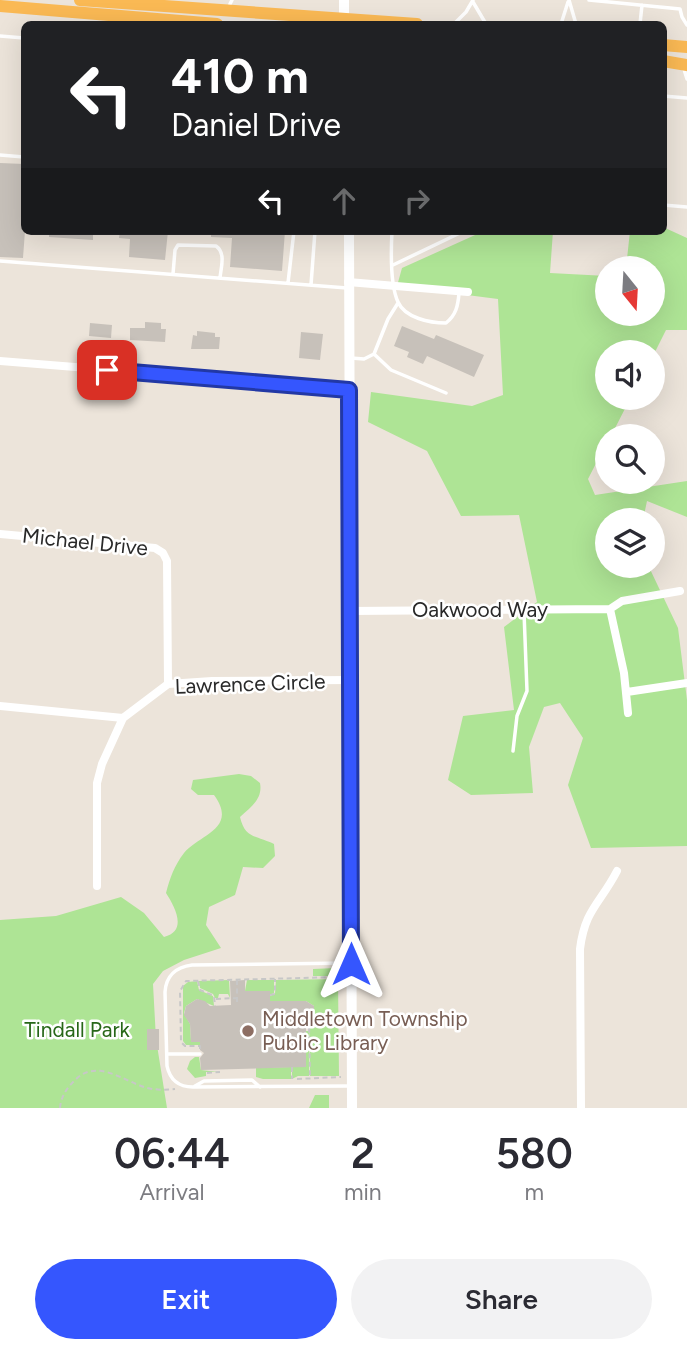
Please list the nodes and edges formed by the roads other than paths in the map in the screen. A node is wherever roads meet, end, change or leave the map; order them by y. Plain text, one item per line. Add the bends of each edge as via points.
1 (80, 0) edge
2 (344, 0) edge
3 (568, 0) edge
4 (589, 0) edge
5 (228, 1) edge
6 (473, 1) edge
7 (148, 3) edge
8 (640, 3) edge
9 (0, 6) edge
10 (680, 9) junction
11 (687, 9) edge
12 (245, 12) junction
13 (137, 21) edge
14 (344, 21) edge
15 (456, 21) edge
16 (484, 21) edge
17 (562, 21) edge
18 (575, 21) edge
19 (640, 21) edge
20 (687, 25) edge
21 (0, 36) edge
22 (21, 38) edge
23 (667, 45) edge
24 (687, 47) edge
25 (684, 64) edge
26 (687, 79) edge
27 (667, 96) edge
28 (687, 98) edge
29 (0, 155) edge
30 (21, 157) edge
31 (667, 205) edge
32 (687, 207) edge
33 (293, 235) edge
34 (315, 235) edge
35 (349, 235) edge
36 (392, 235) edge
37 (456, 235) edge
38 (0, 261) edge
39 (393, 265) junction
40 (173, 274) junction
41 (220, 278) junction
42 (288, 283) junction
43 (311, 285) junction
44 (348, 285) junction
45 (394, 286) junction
46 (464, 291) joint
47 (398, 303) junction
48 (374, 354) junction
49 (350, 357) junction
50 (0, 361) edge
51 (349, 390) junction
52 (446, 393) dead end
53 (0, 534) edge
54 (680, 592) dead end
55 (610, 609) junction
56 (524, 610) junction
57 (350, 611) junction
58 (349, 680) junction
59 (687, 683) edge
60 (168, 684) junction
61 (627, 692) junction
62 (0, 706) edge
63 (628, 713) dead end
64 (123, 718) junction
65 (513, 751) dead end
66 (617, 871) dead end
67 (97, 886) dead end
68 (351, 964) junction
69 (167, 1054) junction
70 (200, 1054) road end
71 (352, 1086) junction
72 (352, 1108) edge
73 (581, 1108) edge

1 - 7 highway
2 - 14 main road
3 - 17 lane
3 - 18 lane
4 - 8 lane
5 - 12 highway
6 - 15 lane
6 - 16 lane
7 - 12 highway
8 - 10 lane
8 - 19 lane
9 - 13 highway
10 - 11 lane
10 - 20 lane
12 - 14 highway
21 - 22 lane
23 - 24 highway
25 - 26 lane
27 - 28 lane
29 - 30 lane
31 - 32 lane
33 - 42 lane
34 - 43 lane
35 - 44 main road
36 - 39 lane
37 - 39 lane
38 - 40 lane
39 - 45 lane
40 - 41 lane
40 - 41 lane via 178,245 195,244 220,248
41 - 42 lane
42 - 43 lane
43 - 44 lane
44 - 45 street
44 - 49 main road
45 - 46 street
45 - 47 lane
46 - 47 lane via 446,323 410,314
47 - 48 lane
48 - 49 lane via 364,359
48 - 52 lane via 391,370
49 - 51 main road
50 - 51 street
51 - 57 main road
53 - 60 street, Michael Drive via 155,548 163,553 167,561
54 - 55 street, Oakwood Way via 622,601
55 - 56 street, Oakwood Way
55 - 61 street
56 - 57 street, Oakwood Way
56 - 65 lane via 527,691 517,716
57 - 58 main road
58 - 60 street, Lawrence Circle
58 - 68 main road
59 - 61 street
60 - 64 street, Lawrence Circle
61 - 63 street
62 - 64 street
64 - 67 street, Lawrence Circle via 97,783
66 - 73 street via 589,912 582,931
68 - 69 lane via 192,964 181,968 165,984
68 - 71 main road
69 - 70 lane
69 - 71 lane via 171,1077 180,1085
71 - 72 main road

